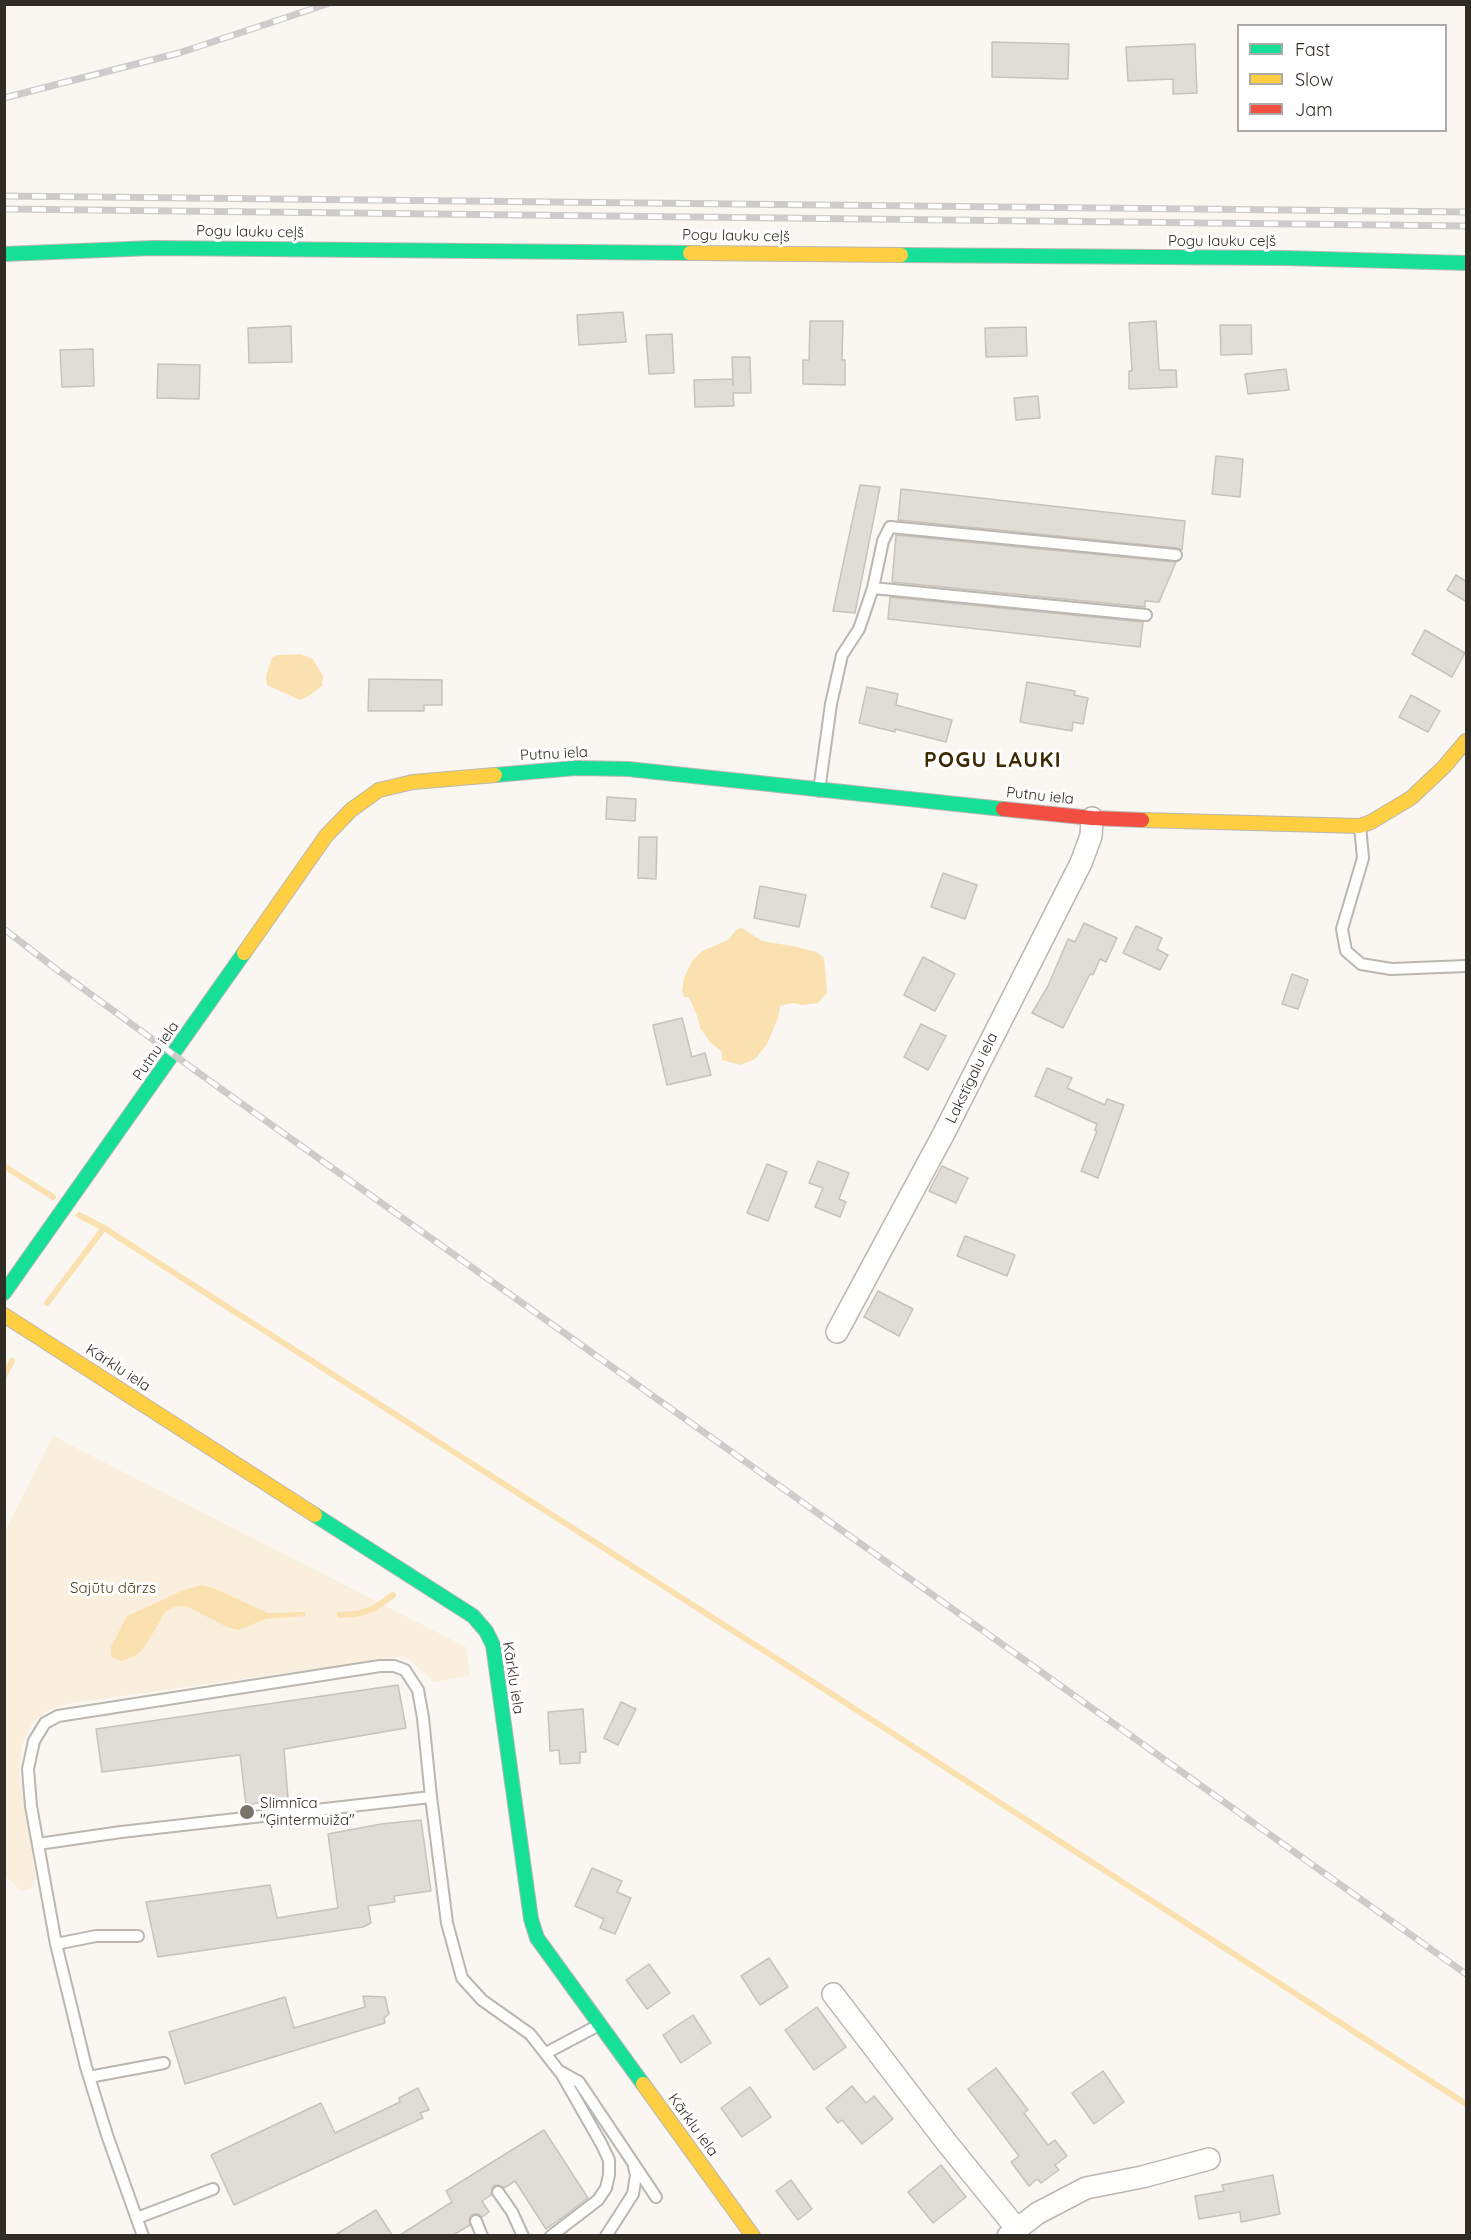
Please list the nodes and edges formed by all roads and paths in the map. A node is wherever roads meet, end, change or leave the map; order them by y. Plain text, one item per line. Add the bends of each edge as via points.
1 (4, 254) edge
2 (1467, 263) edge
3 (1176, 555) dead end
4 (873, 588) junction
5 (1146, 615) dead end
6 (1467, 741) edge
7 (819, 791) junction
8 (1092, 818) junction
9 (1360, 826) junction
10 (1467, 966) edge
11 (4, 1293) edge
12 (4, 1315) edge
13 (837, 1332) dead end
14 (431, 1797) junction
15 (38, 1844) junction
16 (138, 1936) dead end
17 (56, 1944) junction
18 (833, 1994) dead end
19 (600, 2025) junction
20 (546, 2053) junction
21 (164, 2063) dead end
22 (559, 2071) junction
23 (89, 2077) junction
24 (1209, 2159) dead end
25 (633, 2163) junction
26 (213, 2189) dead end
27 (498, 2192) dead end
28 (656, 2197) dead end
29 (137, 2218) junction
30 (476, 2221) dead end
31 (1013, 2232) edge
32 (143, 2235) edge
33 (482, 2235) edge
34 (523, 2235) edge
35 (551, 2235) edge
36 (606, 2235) edge
37 (753, 2235) edge

1 - 2 street, Pogu lauku ceļš via 165,248
3 - 4 lane via 890,527
4 - 5 lane
4 - 7 lane via 859,629 842,655
6 - 9 street, Putnu iela via 1411,798
7 - 8 street, Putnu iela
7 - 11 street, Putnu iela via 667,772 576,768 413,782 379,790 351,810 326,836
8 - 9 street, Putnu iela
8 - 13 street, Lakstīgalu iela via 1091,836 1081,863 943,1135
9 - 10 lane via 1363,858 1342,929 1346,951 1362,964 1391,969
12 - 19 street, Kārklu iela via 473,1616 486,1631 493,1645 531,1919 537,1938
14 - 15 lane
14 - 15 lane via 418,1690 405,1670 380,1666 58,1716 45,1723 34,1741 28,1769
14 - 20 lane via 447,1923 462,1978 482,2000 530,2034
15 - 17 lane
16 - 17 lane via 96,1936
17 - 23 lane
18 - 31 street
19 - 20 lane
19 - 37 street, Kārklu iela
20 - 22 lane
21 - 23 lane
22 - 25 lane via 579,2082
22 - 35 lane via 602,2145 609,2160 609,2175 598,2200
23 - 29 lane
24 - 31 street via 1086,2188 1038,2213
25 - 28 lane
25 - 36 lane via 633,2194
26 - 29 lane
27 - 34 lane
29 - 32 lane
30 - 33 lane

